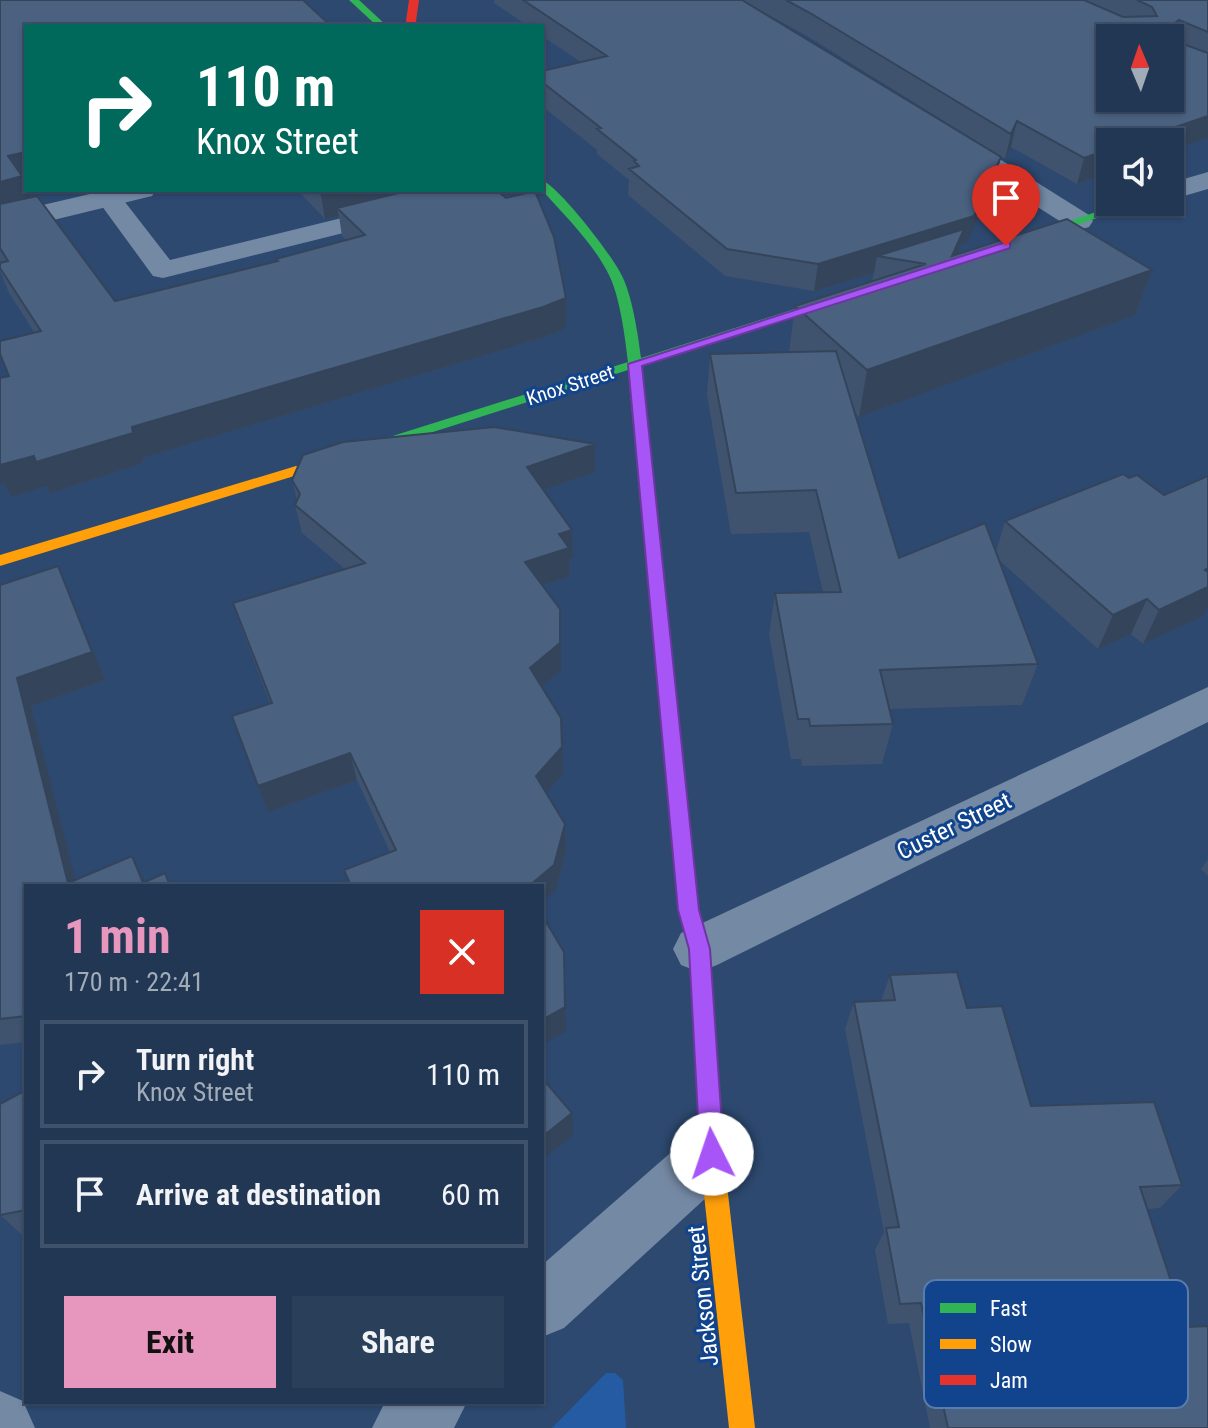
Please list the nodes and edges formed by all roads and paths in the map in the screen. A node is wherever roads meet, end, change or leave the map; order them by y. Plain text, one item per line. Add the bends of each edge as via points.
1 (354, 0) edge
2 (419, 1) edge
3 (380, 24) edge
4 (413, 24) edge
5 (932, 128) edge
6 (1208, 180) edge
7 (544, 185) edge
8 (1184, 188) edge
9 (134, 192) edge
10 (479, 192) edge
11 (109, 198) junction
12 (1096, 215) edge
13 (1079, 221) junction
14 (0, 224) edge
15 (995, 249) edge
16 (861, 292) edge
17 (635, 364) junction
18 (0, 561) edge
19 (1208, 703) edge
20 (699, 949) junction
21 (712, 1154) junction
22 (544, 1304) edge
23 (432, 1404) edge
24 (405, 1428) edge
25 (742, 1428) edge

1 - 3 main road
2 - 4 main road
5 - 13 street
6 - 8 street
7 - 17 main road, Jackson Street via 616,275
9 - 11 street
10 - 11 lane via 163,270
11 - 14 street
12 - 13 main road
13 - 15 main road
16 - 17 main road, Knox Street
17 - 18 main road, Knox Street
17 - 20 main road, Jackson Street via 688,910
19 - 20 street, Custer Street
20 - 21 main road, Jackson Street
21 - 22 street
21 - 25 main road, Jackson Street
23 - 24 street

